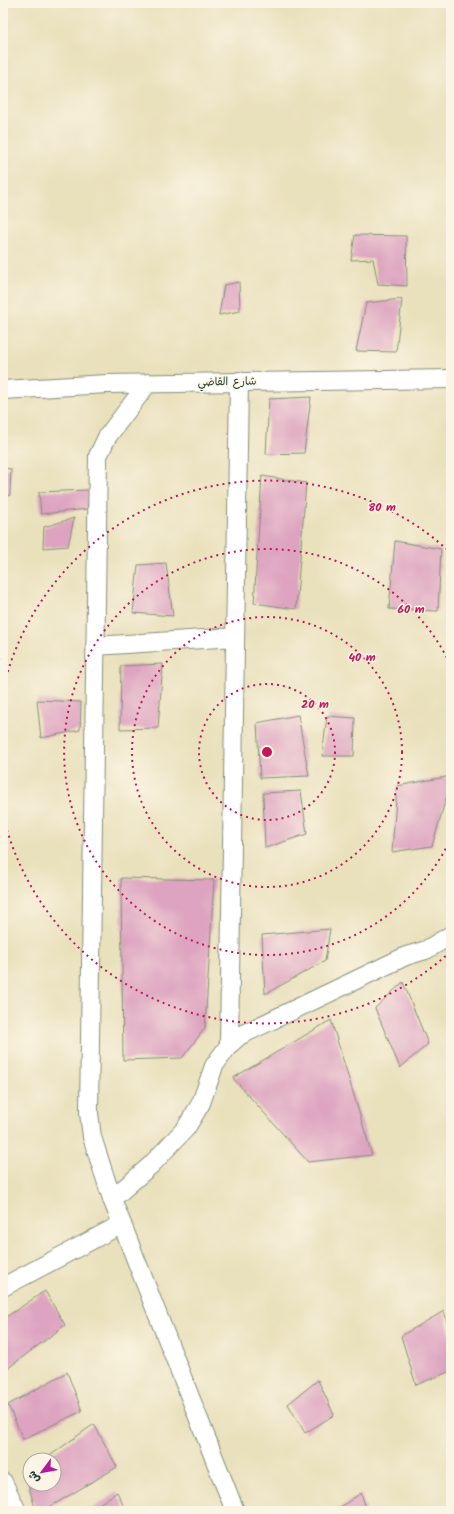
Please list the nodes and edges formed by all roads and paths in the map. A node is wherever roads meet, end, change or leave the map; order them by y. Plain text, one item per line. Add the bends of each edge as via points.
1 (451, 379) edge
2 (239, 382) junction
3 (148, 383) junction
4 (3, 390) edge
5 (235, 637) junction
6 (96, 646) junction
7 (451, 935) edge
8 (229, 1045) junction
9 (112, 1199) junction
10 (122, 1224) junction
11 (3, 1287) edge
12 (3, 1482) edge
13 (17, 1511) edge
14 (235, 1511) edge

1 - 2 street, شارع القاضي
2 - 3 street, شارع القاضي
2 - 5 street
3 - 4 street, شارع القاضي
3 - 6 street via 107,437 98,456
5 - 6 street
5 - 8 street
6 - 9 street via 89,1113 92,1137
7 - 8 street via 426,950 406,956 239,1036
8 - 9 street via 214,1066 201,1103 186,1128 151,1165
9 - 10 street
10 - 11 street
10 - 14 street
12 - 13 street

